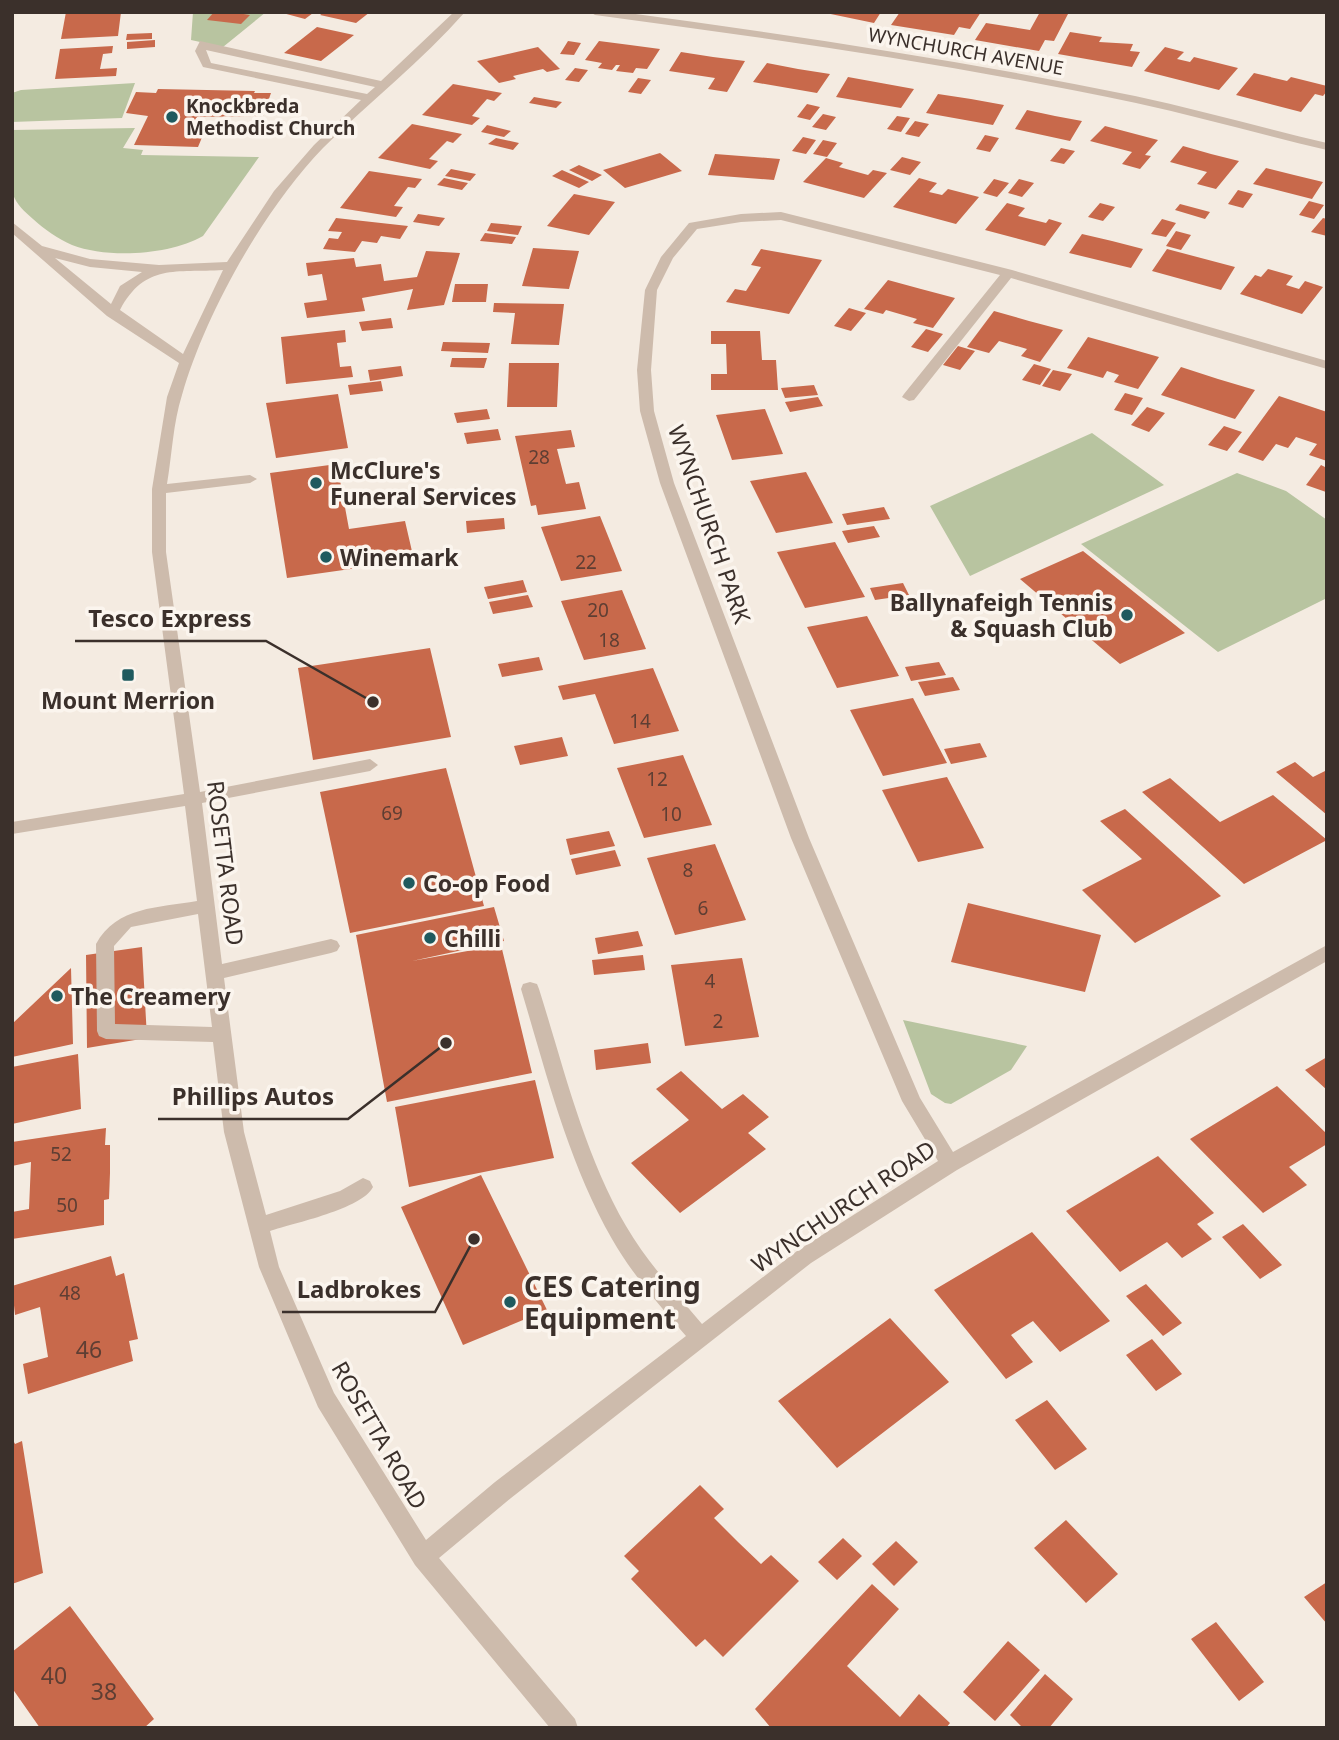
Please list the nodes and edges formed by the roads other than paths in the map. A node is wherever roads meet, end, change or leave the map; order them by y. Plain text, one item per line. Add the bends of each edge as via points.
1 (460, 12) edge
2 (595, 12) edge
3 (383, 85) junction
4 (368, 98) junction
5 (1327, 147) edge
6 (12, 226) edge
7 (33, 246) junction
8 (231, 267) junction
9 (153, 270) junction
10 (1008, 273) junction
11 (112, 313) junction
12 (186, 362) junction
13 (1327, 365) edge
14 (909, 397) dead end
15 (250, 479) dead end
16 (159, 489) junction
17 (370, 765) dead end
18 (193, 799) junction
19 (12, 828) edge
20 (206, 906) junction
21 (331, 946) dead end
22 (1327, 952) edge
23 (215, 974) junction
24 (530, 989) dead end
25 (222, 1035) junction
26 (950, 1164) junction
27 (363, 1187) dead end
28 (258, 1226) junction
29 (699, 1336) junction
30 (423, 1557) junction
31 (566, 1728) edge

1 - 3 street, ROSETTA ROAD
2 - 5 street, WYNCHURCH AVENUE via 829,43 994,73 1137,100
3 - 4 street, ROSETTA ROAD
3 - 4 street via 204,45 200,51 207,65
4 - 8 street, ROSETTA ROAD via 278,194
6 - 7 street
7 - 9 street via 110,268
7 - 11 street
8 - 9 street
8 - 12 street, ROSETTA ROAD
9 - 11 street via 125,289
10 - 13 street, WYNCHURCH PARK
10 - 14 street
10 - 26 street, WYNCHURCH PARK via 781,216 693,226 667,257 651,290 644,369 648,411 667,483 800,838 912,1101
11 - 12 street
12 - 16 street, ROSETTA ROAD via 174,397
15 - 16 street
16 - 18 street, ROSETTA ROAD via 159,552
17 - 18 street
18 - 19 street
18 - 20 street, ROSETTA ROAD
20 - 23 street, ROSETTA ROAD
20 - 25 street via 126,921 105,944 107,1031
21 - 23 street
22 - 26 street, WYNCHURCH ROAD
23 - 25 street, ROSETTA ROAD
24 - 29 street via 566,1105 611,1217 648,1276
25 - 28 street, ROSETTA ROAD via 234,1132
26 - 29 street, WYNCHURCH ROAD via 804,1257
27 - 28 street via 346,1198
28 - 30 street, ROSETTA ROAD via 269,1267 327,1400
29 - 30 street, WYNCHURCH ROAD
30 - 31 street, ROSETTA ROAD

